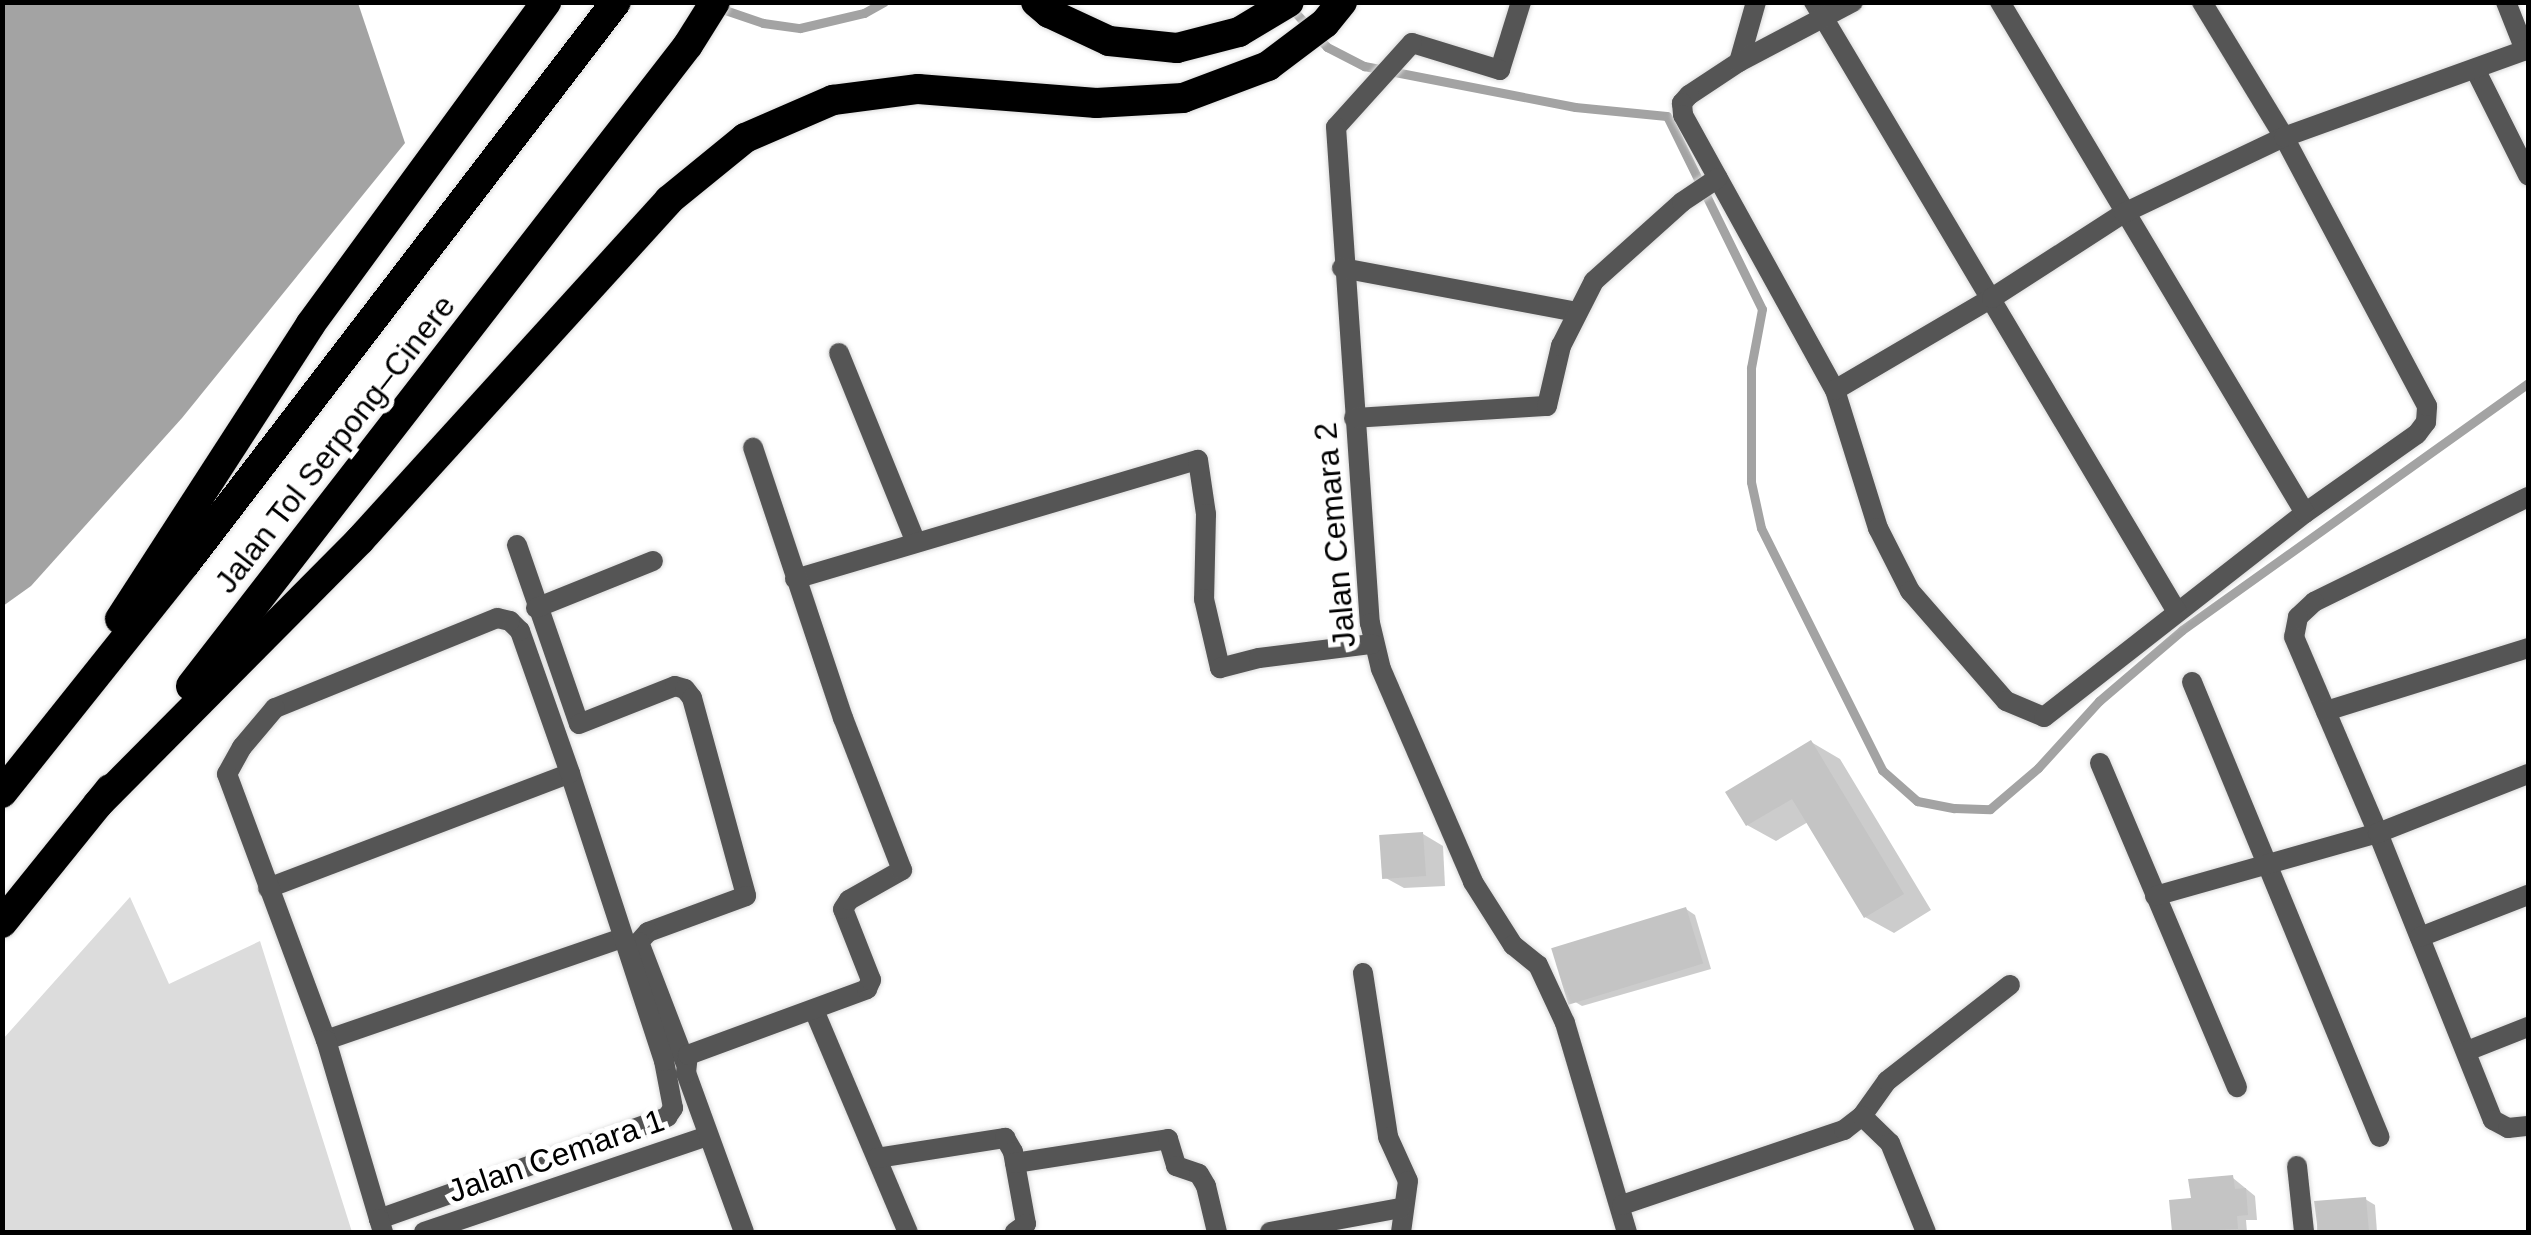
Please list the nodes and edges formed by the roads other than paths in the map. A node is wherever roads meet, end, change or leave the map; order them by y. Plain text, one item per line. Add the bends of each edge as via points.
1 (546, 2) edge
2 (715, 2) edge
3 (1036, 2) edge
4 (1288, 2) edge
5 (1342, 2) edge
6 (1521, 2) edge
7 (1756, 2) edge
8 (1853, 2) edge
9 (2000, 2) edge
10 (2202, 2) edge
11 (2506, 2) edge
12 (613, 6) edge
13 (1819, 12) edge
14 (2526, 49) edge
15 (1739, 62) junction
16 (2476, 69) junction
17 (2284, 137) junction
18 (2528, 175) edge
19 (1718, 178) junction
20 (2124, 213) junction
21 (1342, 268) junction
22 (1992, 298) junction
23 (1577, 312) junction
24 (839, 353) dead end
25 (1835, 390) junction
26 (1354, 418) junction
27 (754, 448) dead end
28 (2528, 497) edge
29 (2305, 514) junction
30 (914, 540) junction
31 (516, 545) dead end
32 (653, 561) dead end
33 (795, 579) junction
34 (536, 608) junction
35 (2176, 612) junction
36 (1372, 644) junction
37 (2528, 648) edge
38 (2192, 682) dead end
39 (2326, 711) junction
40 (2100, 763) dead end
41 (23, 768) junction
42 (570, 773) junction
43 (2528, 774) edge
44 (2, 794) edge
45 (98, 804) junction
46 (2378, 833) junction
47 (2264, 864) junction
48 (268, 888) junction
49 (2528, 895) edge
50 (2154, 896) junction
51 (2, 924) edge
52 (2420, 937) junction
53 (622, 938) junction
54 (1363, 973) dead end
55 (2010, 985) dead end
56 (814, 1010) junction
57 (2528, 1027) edge
58 (326, 1040) junction
59 (2467, 1051) junction
60 (685, 1062) junction
61 (2237, 1087) dead end
62 (1862, 1116) junction
63 (2528, 1126) edge
64 (707, 1136) junction
65 (2380, 1136) dead end
66 (877, 1158) junction
67 (1015, 1164) junction
68 (2298, 1166) dead end
69 (1622, 1205) junction
70 (1402, 1208) junction
71 (380, 1226) edge
72 (424, 1232) edge
73 (744, 1232) edge
74 (908, 1232) edge
75 (1015, 1232) edge
76 (1217, 1232) edge
77 (1270, 1232) edge
78 (1401, 1232) edge
79 (1628, 1232) edge
80 (1926, 1232) edge
81 (2304, 1232) edge

1 - 41 highway via 310,325
2 - 45 highway, Jalan Tol Serpong–Cinere
3 - 4 highway via 1109,41 1177,48 1239,32
5 - 45 highway via 1268,66 1184,98 1096,104 918,89 832,100 745,138 669,200 360,540
6 - 21 street, Jalan Cemara 2 via 1500,70 1412,43 1336,127
7 - 15 street
8 - 13 street
9 - 20 street
10 - 17 street
11 - 14 street
12 - 41 highway, Jalan Tol Serpong–Cinere
13 - 15 street
13 - 22 street
14 - 16 street
15 - 19 street via 1682,104
16 - 17 street
16 - 18 street
17 - 20 street
17 - 29 street via 2427,406 2418,434
19 - 23 street via 1594,282
19 - 25 street
20 - 22 street
20 - 29 street
21 - 23 street
21 - 26 street, Jalan Cemara 2
22 - 25 street
22 - 35 street
23 - 26 street via 1550,382 1548,406
24 - 30 street
25 - 35 street via 1891,559 1910,591 2006,702 2044,718
26 - 36 street, Jalan Cemara 2
27 - 33 street
28 - 39 street via 2314,602 2298,616 2294,637
29 - 35 street
30 - 33 street
30 - 36 street via 1198,460 1206,514 1204,600 1220,668
31 - 34 street
32 - 34 street
33 - 56 street via 902,864 900,875 843,909 871,985
34 - 60 street via 579,724 675,686 692,698 746,896 648,932 639,942
36 - 69 street, Jalan Cemara 2 via 1473,882 1512,945 1538,965 1565,1023
37 - 39 street
38 - 47 street
39 - 46 street
40 - 50 street
41 - 44 highway, Jalan Tol Serpong–Cinere
42 - 48 street
42 - 48 street via 520,631 497,618 275,708 228,774
42 - 53 street
43 - 46 street
45 - 51 highway, Jalan Tol Serpong–Cinere
46 - 47 street
46 - 52 street
47 - 50 street
47 - 65 street
48 - 58 street
49 - 52 street
50 - 61 street
52 - 59 street
53 - 58 street
53 - 71 street via 675,1099 667,1117
54 - 70 street via 1388,1138 1408,1180
55 - 62 street via 1886,1081
56 - 60 street via 717,1043
56 - 66 street
57 - 59 street
58 - 71 street
59 - 63 street via 2492,1120 2508,1128
60 - 64 street
62 - 69 street via 1844,1130
62 - 80 street via 1890,1143
64 - 72 street, Jalan Cemara 1
64 - 73 street
66 - 67 street via 1001,1136
66 - 74 street
67 - 75 street via 1026,1224
67 - 76 street via 1168,1139 1176,1166 1199,1174 1206,1186
68 - 81 street
69 - 79 street, Jalan Cemara 2
70 - 77 street
70 - 78 street

